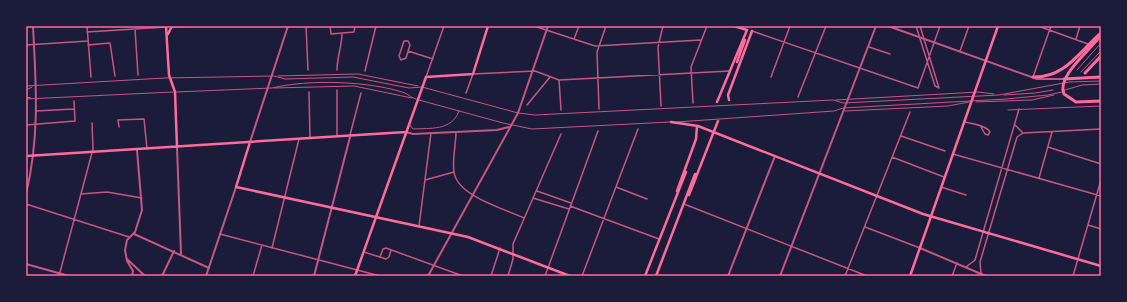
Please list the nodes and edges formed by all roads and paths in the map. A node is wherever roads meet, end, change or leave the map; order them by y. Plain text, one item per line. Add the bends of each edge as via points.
1 (33, 26) edge
2 (87, 26) edge
3 (124, 26) edge
4 (166, 26) edge
5 (204, 26) edge
6 (288, 26) edge
7 (306, 26) edge
8 (330, 26) edge
9 (355, 26) edge
10 (376, 26) edge
11 (444, 26) edge
12 (488, 26) edge
13 (534, 26) edge
14 (548, 26) edge
15 (579, 26) edge
16 (606, 26) edge
17 (663, 26) edge
18 (707, 26) edge
19 (734, 26) edge
20 (749, 26) edge
21 (754, 26) edge
22 (790, 26) edge
23 (826, 26) edge
24 (876, 26) edge
25 (888, 26) edge
26 (916, 26) edge
27 (920, 26) edge
28 (940, 26) edge
29 (969, 26) edge
30 (998, 26) edge
31 (1038, 26) edge
32 (1051, 26) edge
33 (1080, 26) edge
34 (172, 27) edge
35 (124, 29) junction
36 (134, 29) junction
37 (546, 30) junction
38 (747, 30) junction
39 (1050, 30) junction
40 (752, 31) junction
41 (87, 32) junction
42 (342, 33) junction
43 (1101, 34) edge
44 (919, 36) junction
45 (167, 38) junction
46 (924, 38) junction
47 (1076, 39) junction
48 (574, 40) junction
49 (701, 40) junction
50 (88, 41) junction
51 (784, 42) junction
52 (934, 42) junction
53 (659, 43) junction
54 (1101, 43) edge
55 (1088, 44) junction
56 (26, 45) edge
57 (34, 45) junction
58 (88, 45) junction
59 (598, 46) junction
60 (869, 47) junction
61 (408, 51) junction
62 (960, 51) junction
63 (1101, 51) edge
64 (815, 53) junction
65 (890, 54) dead end
66 (929, 55) junction
67 (1101, 56) edge
68 (432, 59) junction
69 (986, 60) junction
70 (927, 61) junction
71 (861, 69) junction
72 (308, 70) dead end
73 (337, 70) dead end
74 (365, 70) dead end
75 (1077, 70) dead end
76 (532, 71) junction
77 (730, 71) junction
78 (1083, 72) joint
79 (691, 73) junction
80 (473, 74) junction
81 (138, 75) dead end
82 (659, 75) junction
83 (116, 76) dead end
84 (272, 76) junction
85 (276, 76) junction
86 (91, 77) dead end
87 (426, 77) junction
88 (551, 77) junction
89 (771, 77) dead end
90 (1033, 77) junction
91 (1101, 77) edge
92 (170, 78) junction
93 (598, 78) junction
94 (559, 80) junction
95 (1064, 81) junction
96 (1101, 81) edge
97 (1101, 84) edge
98 (26, 86) edge
99 (35, 86) junction
100 (421, 86) junction
101 (269, 88) junction
102 (26, 90) edge
103 (337, 90) dead end
104 (1053, 90) dead end
105 (1063, 91) junction
106 (175, 92) junction
107 (309, 92) dead end
108 (361, 92) dead end
109 (466, 94) dead end
110 (974, 94) junction
111 (1055, 94) junction
112 (999, 95) junction
113 (798, 97) dead end
114 (26, 98) edge
115 (35, 98) junction
116 (418, 99) junction
117 (729, 100) dead end
118 (74, 101) dead end
119 (848, 101) junction
120 (1101, 101) edge
121 (718, 102) dead end
122 (971, 102) junction
123 (693, 103) dead end
124 (527, 105) dead end
125 (661, 106) dead end
126 (1101, 106) edge
127 (74, 109) junction
128 (599, 109) dead end
129 (845, 109) junction
130 (561, 110) dead end
131 (1008, 110) dead end
132 (1019, 110) junction
133 (36, 111) junction
134 (459, 111) junction
135 (910, 112) dead end
136 (518, 113) junction
137 (410, 120) junction
138 (718, 121) dead end
139 (92, 122) dead end
140 (671, 122) junction
141 (964, 122) junction
142 (36, 124) junction
143 (26, 125) edge
144 (1015, 125) junction
145 (510, 126) junction
146 (697, 126) junction
147 (981, 126) junction
148 (119, 127) dead end
149 (638, 129) dead end
150 (1101, 129) edge
151 (598, 131) dead end
152 (1052, 131) junction
153 (406, 132) junction
154 (456, 132) junction
155 (714, 132) junction
156 (432, 133) junction
157 (1023, 133) junction
158 (561, 134) dead end
159 (900, 136) junction
160 (337, 137) junction
161 (350, 137) junction
162 (299, 139) junction
163 (310, 139) junction
164 (250, 142) junction
165 (177, 147) junction
166 (1048, 147) junction
167 (147, 149) junction
168 (136, 150) junction
169 (945, 151) dead end
170 (92, 152) junction
171 (953, 154) junction
172 (26, 156) edge
173 (34, 156) junction
174 (775, 156) junction
175 (892, 157) junction
176 (1101, 164) edge
177 (1002, 167) junction
178 (1007, 169) junction
179 (454, 172) junction
180 (686, 172) dead end
181 (695, 174) dead end
182 (820, 174) junction
183 (945, 177) junction
184 (1039, 178) junction
185 (425, 180) junction
186 (1101, 180) edge
187 (236, 187) junction
188 (616, 187) junction
189 (941, 187) junction
190 (536, 191) junction
191 (26, 194) edge
192 (81, 194) junction
193 (472, 195) junction
194 (966, 195) dead end
195 (1096, 195) junction
196 (877, 196) junction
197 (1101, 196) edge
198 (142, 198) junction
199 (284, 198) junction
200 (533, 198) junction
201 (647, 199) dead end
202 (674, 201) junction
203 (571, 203) junction
204 (26, 204) edge
205 (684, 204) junction
206 (570, 206) junction
207 (332, 208) junction
208 (569, 209) junction
209 (931, 216) junction
210 (375, 217) junction
211 (524, 218) junction
212 (604, 218) junction
213 (74, 220) junction
214 (1088, 225) junction
215 (419, 226) junction
216 (865, 227) junction
217 (747, 228) junction
218 (1101, 229) edge
219 (983, 231) junction
220 (988, 233) junction
221 (134, 234) junction
222 (220, 234) junction
223 (451, 234) junction
224 (130, 237) junction
225 (659, 239) junction
226 (262, 245) junction
227 (792, 246) junction
228 (272, 248) junction
229 (500, 248) junction
230 (920, 248) junction
231 (391, 250) junction
232 (174, 252) junction
233 (363, 252) junction
234 (513, 253) junction
235 (181, 254) junction
236 (380, 257) junction
237 (126, 258) junction
238 (318, 259) junction
239 (1078, 259) junction
240 (26, 264) edge
241 (956, 264) junction
242 (435, 265) junction
243 (1101, 266) edge
244 (548, 267) junction
245 (966, 267) junction
246 (209, 268) junction
247 (848, 268) junction
248 (357, 269) junction
249 (59, 273) junction
250 (981, 274) junction
251 (58, 276) edge
252 (69, 276) edge
253 (132, 276) edge
254 (145, 276) edge
255 (162, 276) edge
256 (206, 276) edge
257 (253, 276) edge
258 (314, 276) edge
259 (355, 276) edge
260 (380, 276) edge
261 (428, 276) edge
262 (463, 276) edge
263 (491, 276) edge
264 (508, 276) edge
265 (545, 276) edge
266 (570, 276) edge
267 (582, 276) edge
268 (645, 276) edge
269 (656, 276) edge
270 (728, 276) edge
271 (780, 276) edge
272 (845, 276) edge
273 (868, 276) edge
274 (910, 276) edge
275 (952, 276) edge
276 (986, 276) edge
277 (1073, 276) edge

1 - 57 street
2 - 41 street
3 - 35 street
4 - 36 street
4 - 45 main road
5 - 34 street
6 - 84 street
7 - 72 street
8 - 42 street via 330,34
9 - 42 street via 355,32
10 - 74 street
11 - 68 street
12 - 80 main road
13 - 37 street
14 - 37 street
15 - 48 street
16 - 59 street
17 - 53 street
18 - 49 street
19 - 38 main road
20 - 38 main road
21 - 40 main road
22 - 51 street
23 - 64 street
24 - 60 street
25 - 44 street
26 - 44 street
27 - 46 street
28 - 52 street
29 - 62 street
30 - 69 main road
31 - 39 street
32 - 39 street
33 - 47 street
34 - 45 main road
35 - 36 street
35 - 41 street
36 - 81 street
37 - 48 street
37 - 76 street
38 - 40 main road via 738,62
38 - 77 main road
39 - 47 street
39 - 90 street
40 - 51 street
40 - 117 main road via 728,95
41 - 50 street
42 - 73 street
43 - 55 highway
43 - 95 highway
44 - 46 street
44 - 70 street
45 - 92 main road
46 - 52 street
46 - 66 street
47 - 55 street
48 - 59 street
49 - 53 street
49 - 79 street via 691,65
50 - 57 street
50 - 58 street
51 - 64 street
51 - 89 street
52 - 62 street
52 - 66 street
53 - 59 street
53 - 82 street
54 - 75 lane
55 - 90 highway via 1063,70 1046,77
56 - 57 street
57 - 99 street
58 - 83 street via 110,43
58 - 86 street
59 - 93 street
60 - 65 street
60 - 71 street
61 - 61 street via 410,44 406,41 403,43 400,59 405,59
61 - 68 street
62 - 69 street
63 - 78 lane
64 - 71 street
64 - 113 street
66 - 70 street
66 - 70 street via 939,88 935,86
67 - 78 highway
68 - 87 street
69 - 90 street
69 - 110 main road
70 - 71 street via 918,88
71 - 119 street
76 - 80 street
76 - 88 street
76 - 136 street
77 - 79 street
77 - 121 main road
79 - 82 street
79 - 123 street
80 - 87 main road
80 - 109 street
82 - 93 street
82 - 125 street
84 - 85 lane
84 - 92 lane
84 - 101 street
85 - 100 lane via 358,74
85 - 100 lane via 285,79 353,77 408,88
87 - 100 main road
88 - 94 street
88 - 124 street
90 - 95 street
91 - 95 highway
92 - 99 lane
92 - 106 main road
93 - 94 street
93 - 128 street
94 - 130 street
95 - 96 lane
95 - 105 highway
95 - 112 lane
97 - 105 lane via 1082,85
98 - 99 lane
99 - 102 lane
99 - 115 street
100 - 116 main road
100 - 136 lane
101 - 106 lane
101 - 116 lane via 352,83 406,94
101 - 164 street
103 - 160 street
104 - 112 lane
105 - 111 lane
105 - 120 highway via 1068,98 1076,102
106 - 115 lane
106 - 165 main road
107 - 163 street
108 - 161 street
110 - 112 lane
110 - 119 lane
110 - 122 main road
111 - 122 lane
111 - 122 lane via 1025,101
114 - 115 lane
115 - 133 street
116 - 134 lane
116 - 137 main road
118 - 127 street
119 - 129 street
119 - 136 lane
122 - 129 lane
122 - 129 lane via 948,106
122 - 141 main road
126 - 132 lane
127 - 133 street
127 - 142 street via 75,121
129 - 140 lane
129 - 182 street
131 - 132 lane
132 - 144 street
133 - 142 street
134 - 137 lane via 453,122 443,127 413,129
134 - 145 lane
135 - 159 street
136 - 145 street
137 - 153 main road
138 - 155 main road
139 - 170 street
140 - 145 lane via 537,129
140 - 146 main road
141 - 147 street
141 - 171 main road
142 - 143 street
142 - 173 street
144 - 157 street
144 - 177 street
145 - 154 street via 497,130
145 - 193 street
146 - 155 main road
146 - 202 main road via 696,139
147 - 147 street via 985,134 988,135 989,129
148 - 167 street via 118,120 144,119
149 - 188 street
150 - 152 street
151 - 203 street
152 - 157 street
152 - 166 street
153 - 156 street
153 - 161 main road
153 - 210 main road
154 - 156 street
154 - 179 street
155 - 174 main road
155 - 205 main road
156 - 185 street
157 - 178 street via 1017,137
158 - 190 street
159 - 169 street
159 - 175 street
160 - 161 main road
160 - 163 main road
161 - 207 street
162 - 163 main road
162 - 164 main road
162 - 199 street
164 - 165 main road
164 - 187 main road
165 - 167 main road
165 - 235 street
166 - 176 street
166 - 184 street
167 - 168 main road
168 - 170 main road
168 - 198 street
170 - 173 main road
170 - 192 street
171 - 177 street
171 - 183 main road
172 - 173 main road
173 - 191 street
174 - 182 main road
174 - 217 street
175 - 183 street
175 - 196 street
177 - 178 street
177 - 219 street
178 - 184 street
178 - 220 street
179 - 185 street
179 - 193 street via 459,184
180 - 202 main road
181 - 205 main road
182 - 196 main road
182 - 227 street
183 - 189 main road
184 - 195 street
185 - 215 street
186 - 195 street
187 - 199 main road
187 - 222 street
188 - 201 street
188 - 212 street
189 - 194 street
189 - 209 main road
190 - 200 street
190 - 203 street
192 - 198 street via 107,192
192 - 213 street
193 - 211 street
193 - 223 street
195 - 197 street
195 - 214 street
196 - 209 main road
196 - 216 street
198 - 221 street via 142,210
199 - 207 main road
199 - 228 street
200 - 208 street
200 - 211 street
202 - 225 main road
203 - 206 street
204 - 213 street
205 - 217 street
205 - 269 main road
206 - 208 street
206 - 212 street
207 - 210 main road
207 - 238 street
208 - 244 street
209 - 219 main road
209 - 230 main road
210 - 215 main road
210 - 233 main road
211 - 234 street via 513,244
212 - 225 street
212 - 267 street
213 - 224 street
213 - 249 street
214 - 218 street
214 - 239 street
215 - 223 main road
216 - 230 street
216 - 247 street
217 - 227 street
217 - 270 street
219 - 220 main road
219 - 245 street via 975,260
220 - 239 main road
220 - 250 street via 980,262
221 - 224 street
221 - 232 street
222 - 226 street
222 - 246 street
223 - 229 main road
223 - 242 street
224 - 237 street via 125,246
225 - 268 main road
226 - 228 street
226 - 257 street
227 - 247 street
227 - 271 street
228 - 238 street
229 - 234 main road
229 - 263 street
230 - 241 street
230 - 274 main road
231 - 236 street via 388,258
231 - 236 street via 384,248
231 - 242 street
232 - 235 street
232 - 255 street
233 - 236 street
233 - 248 main road
234 - 244 main road
234 - 264 street
235 - 246 street
237 - 253 street via 133,271
237 - 254 street
238 - 248 street
238 - 258 street
239 - 243 main road
239 - 277 street
240 - 249 street
241 - 245 street
241 - 275 street
242 - 261 street
242 - 262 street
244 - 265 street
244 - 266 main road
245 - 250 street
246 - 256 street
247 - 272 street
247 - 273 street
248 - 259 main road
248 - 260 street
249 - 251 street
249 - 252 street
250 - 276 street

